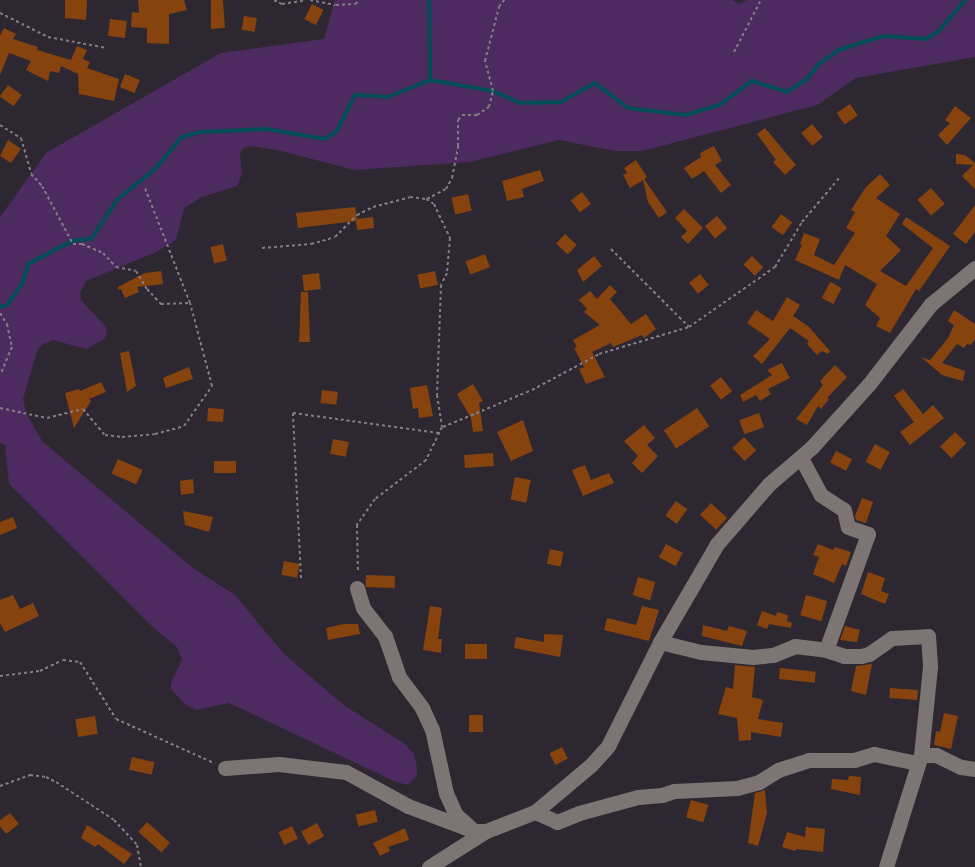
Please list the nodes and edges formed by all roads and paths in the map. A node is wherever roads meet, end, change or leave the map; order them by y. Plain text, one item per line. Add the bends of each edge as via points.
1 (274, 0) edge
2 (308, 0) edge
3 (360, 0) edge
4 (504, 0) edge
5 (762, 0) edge
6 (0, 14) edge
7 (107, 48) dead end
8 (734, 52) dead end
9 (0, 125) edge
10 (840, 177) dead end
11 (145, 188) dead end
12 (426, 199) junction
13 (262, 248) dead end
14 (611, 249) dead end
15 (975, 268) edge
16 (190, 303) junction
17 (0, 313) edge
18 (689, 327) junction
19 (0, 375) edge
20 (0, 408) edge
21 (442, 428) junction
22 (440, 433) junction
23 (801, 458) junction
24 (301, 578) dead end
25 (357, 588) joint
26 (660, 642) junction
27 (826, 650) junction
28 (0, 676) edge
29 (919, 759) junction
30 (225, 768) joint
31 (975, 770) edge
32 (0, 786) edge
33 (535, 812) junction
34 (480, 831) junction
35 (436, 866) edge
36 (141, 867) edge
37 (886, 867) edge

1 - 2 path via 282,4
2 - 3 path via 336,5 356,4
4 - 12 path via 485,61 493,91 489,106 458,120 452,178 446,189
5 - 8 path
6 - 7 path via 48,37
9 - 16 path via 21,138 32,174 73,244 103,253 116,267 136,272 161,304
10 - 18 path via 802,222 775,267
11 - 16 path
12 - 13 path via 410,197 373,207 357,214 335,237 311,244
12 - 21 path via 434,204 450,238 447,273 441,285 436,395
14 - 18 path
15 - 23 street via 931,304 869,384
16 - 20 path via 212,386 184,426 122,437 105,435 83,410 47,418
17 - 19 path via 12,347
18 - 21 path via 599,354 532,390
21 - 22 path
22 - 24 path via 293,413
22 - 25 path via 426,460 375,499 357,525
23 - 26 street via 769,484 717,544
23 - 27 street via 821,495 844,510 848,527 868,534
25 - 34 street via 363,608 385,636 399,677 432,729 437,761 456,815
26 - 27 street via 701,652 753,657 773,655 795,646
26 - 33 street via 608,746
27 - 29 street via 861,656 892,638 928,636 930,667
28 - 30 path via 40,671 63,660 80,662 116,719
29 - 31 street via 936,755
29 - 33 street via 874,754 854,760 809,760 737,788 638,797 557,822
29 - 37 street
30 - 34 street via 279,764 346,772 408,806
32 - 36 path via 30,775 56,782 114,820 137,845
33 - 34 street
34 - 35 street

